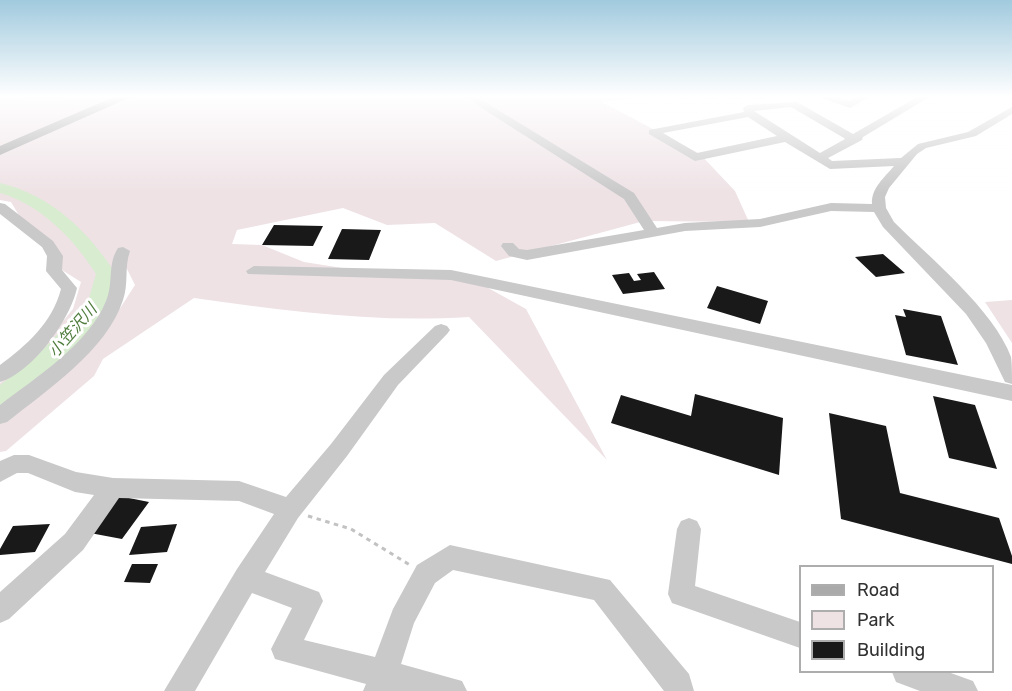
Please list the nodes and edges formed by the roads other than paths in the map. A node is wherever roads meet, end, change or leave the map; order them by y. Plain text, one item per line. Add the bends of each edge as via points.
1 (54, 128) edge
2 (520, 128) edge
3 (673, 128) edge
4 (771, 128) edge
5 (835, 128) edge
6 (874, 128) edge
7 (982, 128) edge
8 (786, 138) junction
9 (858, 138) junction
10 (0, 152) edge
11 (820, 158) junction
12 (903, 162) junction
13 (0, 207) edge
14 (879, 208) junction
15 (654, 234) junction
16 (508, 246) dead end
17 (123, 251) dead end
18 (254, 271) dead end
19 (441, 330) dead end
20 (0, 375) edge
21 (1012, 377) edge
22 (1012, 393) edge
23 (0, 416) edge
24 (0, 472) edge
25 (113, 488) junction
26 (290, 510) junction
27 (689, 529) dead end
28 (246, 579) junction
29 (0, 609) edge
30 (799, 634) edge
31 (909, 673) edge
32 (381, 683) edge
33 (179, 691) edge
34 (452, 691) edge
35 (679, 691) edge
36 (963, 691) edge

1 - 10 main road
2 - 15 street via 628,196
3 - 8 street via 653,132 695,157
4 - 8 street
5 - 9 street
6 - 9 street
7 - 12 street via 922,146
8 - 11 street
9 - 11 street
11 - 12 street via 830,165
12 - 14 street via 883,187 878,197
13 - 20 street via 48,244 55,256 54,271 69,288 67,300 48,331
14 - 15 street via 831,207 760,223 685,227
14 - 21 street via 888,224 972,310
15 - 16 street via 527,255 514,253
17 - 23 street via 118,268 121,281 95,334 43,384
18 - 22 street via 451,275
19 - 26 street via 391,380
24 - 25 street via 14,464 29,464 75,482
25 - 26 street via 239,491
25 - 29 street via 74,542
26 - 28 street
27 - 30 street via 681,594
28 - 32 street via 310,601 285,650
28 - 33 street
31 - 36 street
32 - 34 street
32 - 35 street via 402,618 426,574 450,557 602,590 679,684

